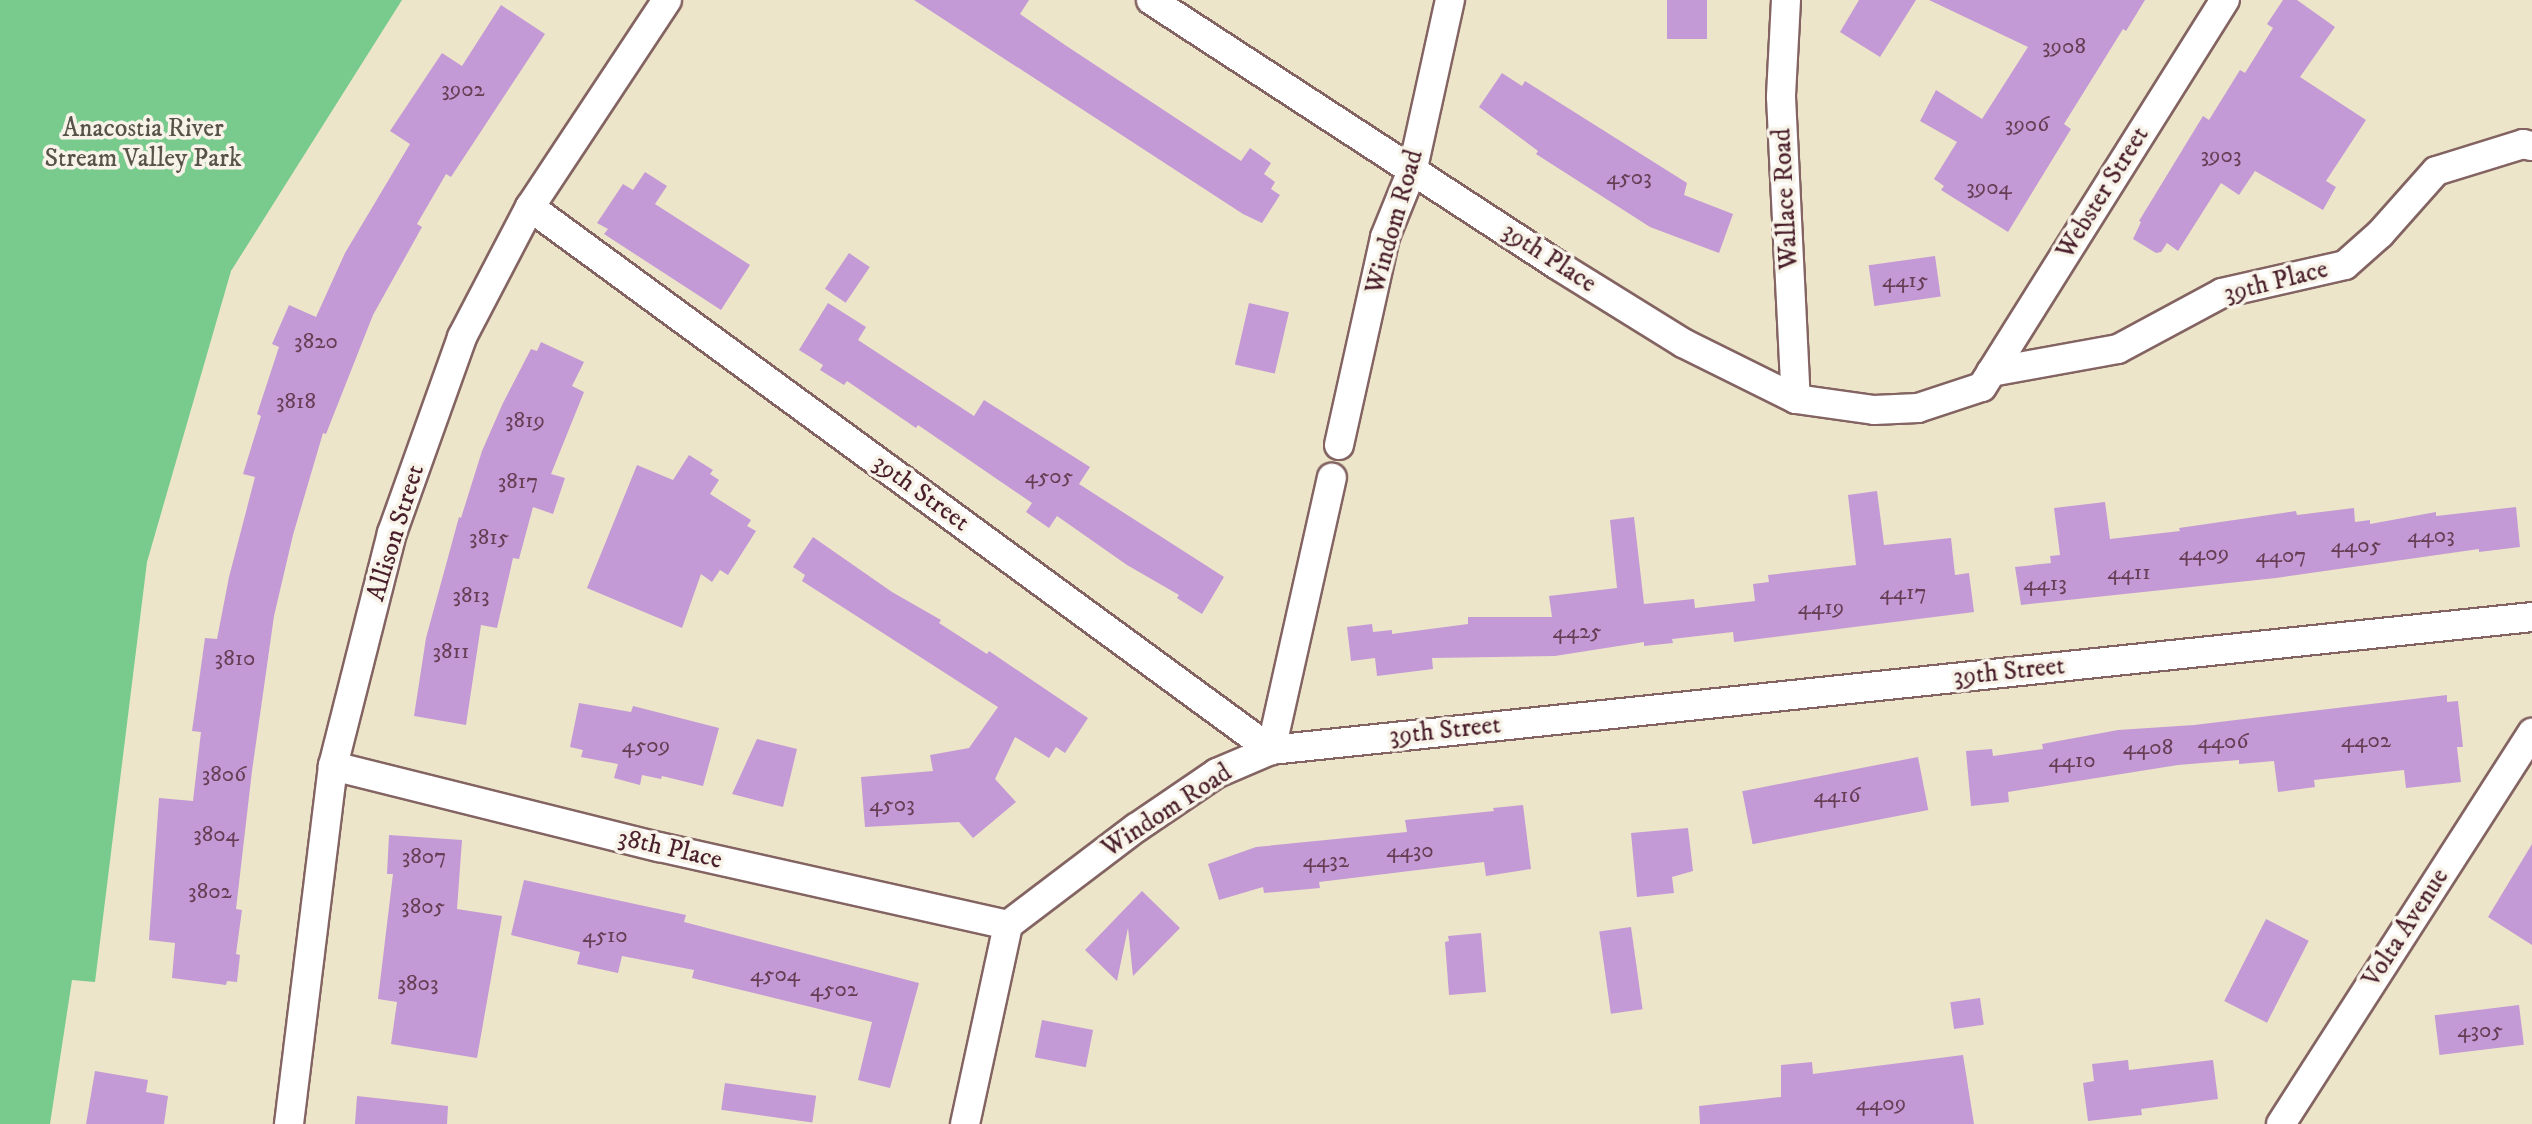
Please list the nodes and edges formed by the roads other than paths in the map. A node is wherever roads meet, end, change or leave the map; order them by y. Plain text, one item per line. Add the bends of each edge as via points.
1 (667, 0) edge
2 (1151, 0) edge
3 (1450, 0) edge
4 (1786, 0) edge
5 (2225, 0) edge
6 (2532, 146) edge
7 (1413, 168) junction
8 (530, 207) junction
9 (1986, 379) junction
10 (1796, 399) junction
11 (1339, 445) dead end
12 (1332, 478) dead end
13 (2532, 617) edge
14 (2532, 733) edge
15 (1271, 750) junction
16 (333, 766) junction
17 (1008, 925) junction
18 (289, 1124) edge
19 (965, 1124) edge
20 (2281, 1124) edge

1 - 8 street, Allison Street
2 - 7 street, 39th Place
3 - 7 street, Windom Road
4 - 10 street, Wallace Road via 1781,97
5 - 9 street, Webster Street
6 - 9 street, 39th Place via 2523,144 2436,171 2380,234 2345,265 2222,293 2118,349
7 - 10 street, 39th Place via 1683,342
7 - 11 street, Windom Road via 1385,237
8 - 15 street, 39th Street
8 - 16 street, Allison Street via 462,337 396,520
9 - 10 street, 39th Place via 1918,408 1874,410
12 - 15 street
13 - 15 street, 39th Street
14 - 20 street, Volta Avenue
15 - 17 street, Windom Road via 1206,781
16 - 17 street, 38th Place via 659,847
16 - 18 street, Allison Street
17 - 19 street

